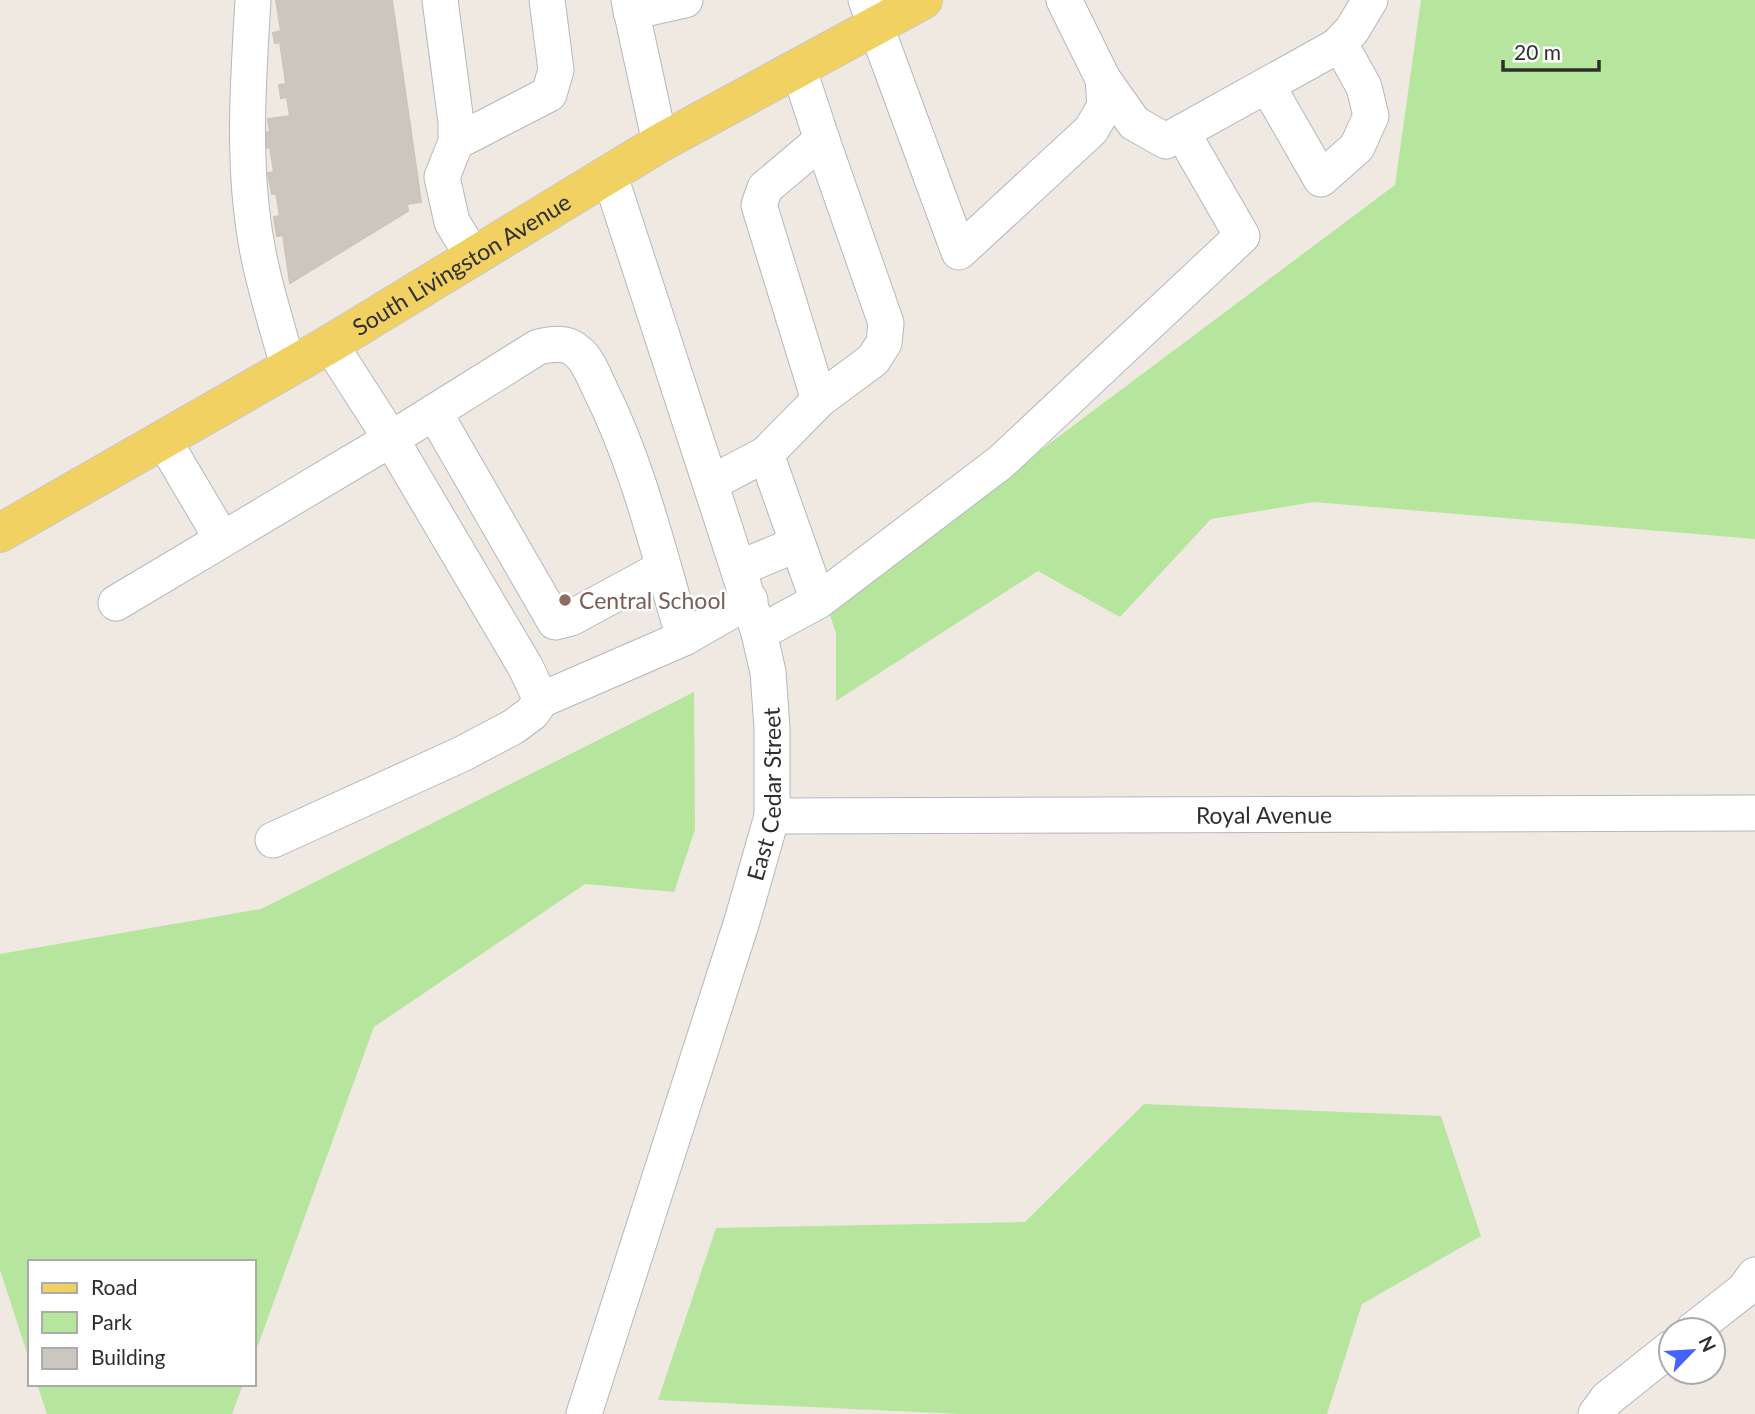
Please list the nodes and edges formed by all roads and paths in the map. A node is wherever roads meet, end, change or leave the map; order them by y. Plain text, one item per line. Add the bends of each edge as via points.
1 (253, 0) edge
2 (440, 0) edge
3 (547, 0) edge
4 (685, 0) edge
5 (923, 0) edge
6 (1370, 0) edge
7 (1073, 3) edge
8 (630, 6) edge
9 (871, 13) edge
10 (1337, 46) junction
11 (797, 67) junction
12 (1102, 79) junction
13 (1267, 85) junction
14 (1182, 132) junction
15 (822, 140) junction
16 (456, 142) junction
17 (660, 143) junction
18 (609, 173) junction
19 (474, 258) junction
20 (330, 344) junction
21 (288, 367) junction
22 (819, 400) junction
23 (434, 412) junction
24 (391, 439) junction
25 (164, 441) junction
26 (766, 454) junction
27 (711, 483) junction
28 (0, 533) edge
29 (222, 539) junction
30 (797, 544) junction
31 (663, 568) junction
32 (750, 600) junction
33 (818, 601) junction
34 (116, 603) dead end
35 (684, 638) junction
36 (541, 700) junction
37 (1755, 813) edge
38 (772, 816) junction
39 (273, 840) dead end
40 (1755, 1275) edge
41 (1711, 1316) edge
42 (1657, 1359) edge
43 (584, 1414) edge
44 (1596, 1414) edge

1 - 21 street via 247,149 257,248
2 - 16 street
3 - 16 street via 556,70 549,94
4 - 8 street
5 - 9 main road, South Livingston Avenue
6 - 10 street
7 - 12 street
8 - 17 street
9 - 11 main road, South Livingston Avenue
9 - 12 street via 959,252 1091,130 1105,106
10 - 13 street
10 - 13 street via 1364,87 1371,116 1357,147 1321,179
11 - 15 street
11 - 17 main road, South Livingston Avenue
12 - 14 street via 1134,123 1166,141
13 - 14 street
14 - 33 street via 1242,236 1001,461
15 - 22 street via 765,188 759,205
15 - 22 street via 886,323 884,343 873,360
16 - 19 street via 442,177 452,222
17 - 18 main road, South Livingston Avenue
18 - 19 main road, South Livingston Avenue
18 - 27 street, East Cedar Street
19 - 20 main road, South Livingston Avenue
20 - 21 main road, South Livingston Avenue
20 - 24 street
21 - 25 main road, South Livingston Avenue
22 - 26 street
23 - 24 street
23 - 31 street via 555,622 571,618
23 - 31 street via 538,347 558,343 578,351 618,425
24 - 29 street
24 - 36 street
25 - 28 main road, South Livingston Avenue
25 - 29 street
26 - 27 street
26 - 30 street
27 - 32 street, East Cedar Street
29 - 34 street
30 - 32 street
30 - 33 street
31 - 35 street
32 - 33 street
32 - 35 street
32 - 38 street, East Cedar Street via 768,672
35 - 36 street
36 - 39 street via 532,713 482,743
37 - 38 street, Royal Avenue
38 - 43 street, East Cedar Street
40 - 41 street via 1744,1290
42 - 44 street via 1607,1399

